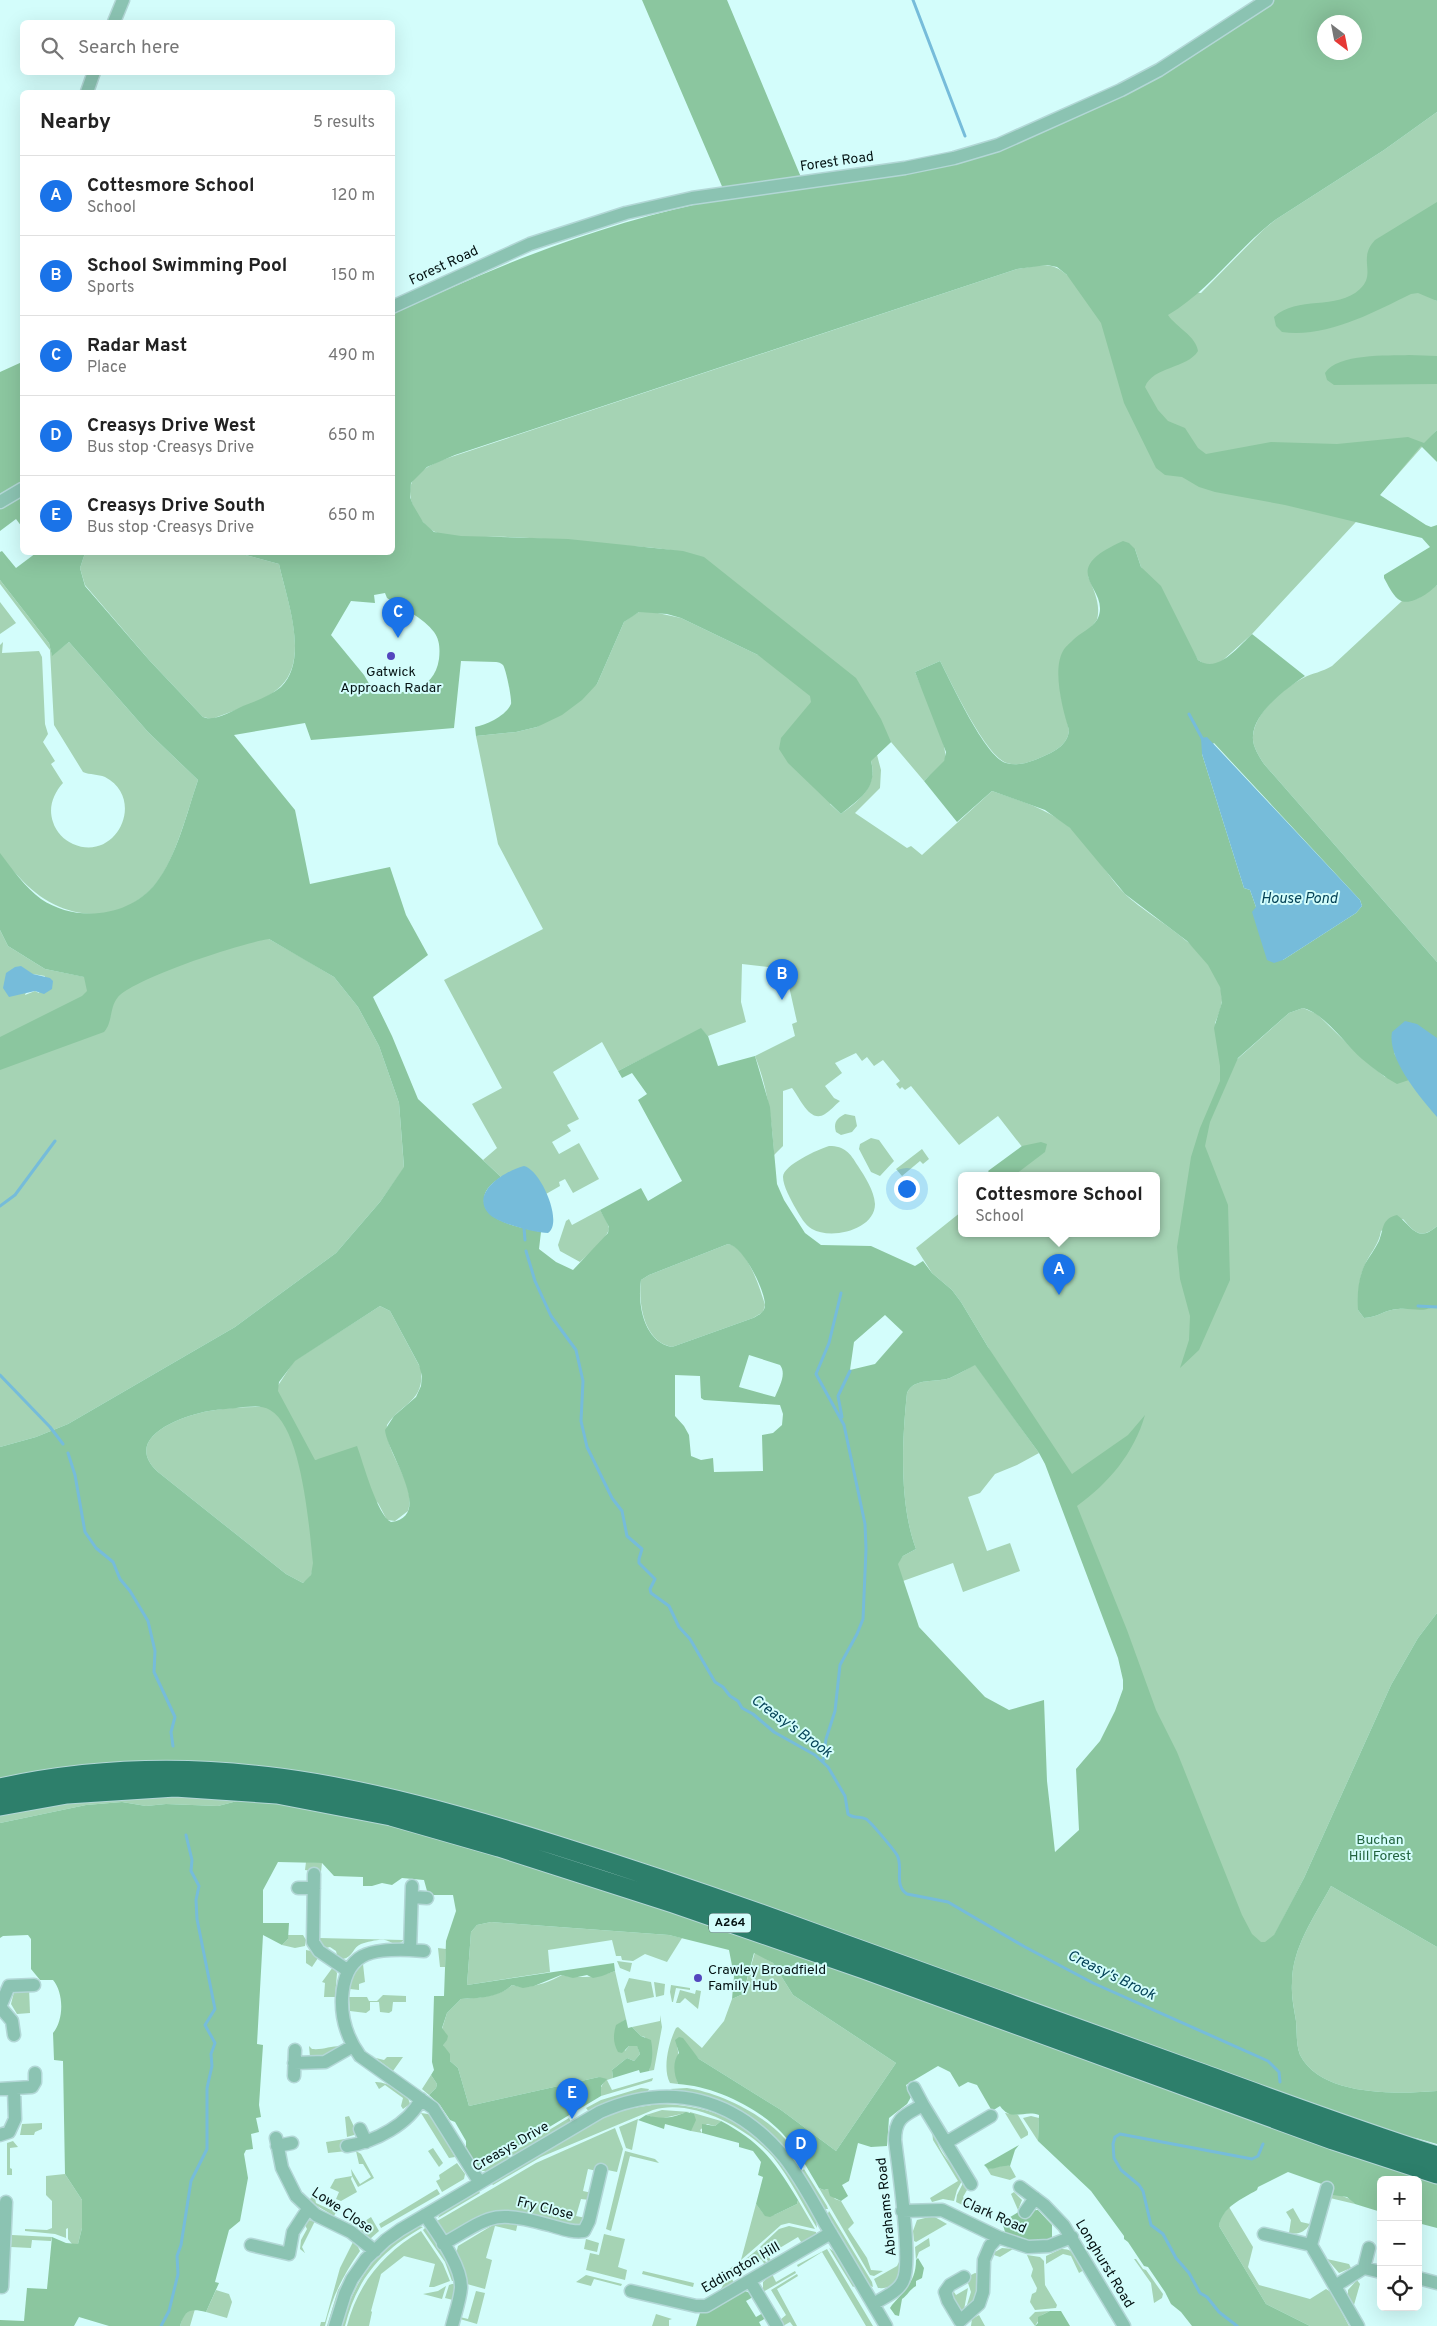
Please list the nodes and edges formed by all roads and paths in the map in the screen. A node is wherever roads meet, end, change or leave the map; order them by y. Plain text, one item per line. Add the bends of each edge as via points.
1 (123, 0) edge
2 (1267, 0) edge
3 (115, 20) edge
4 (93, 75) edge
5 (88, 90) edge
6 (395, 306) edge
7 (20, 490) edge
8 (0, 502) edge
9 (0, 1788) edge
10 (0, 1806) edge
11 (314, 1874) dead end
12 (298, 1888) dead end
13 (314, 1888) junction
14 (428, 1898) dead end
15 (410, 1950) junction
16 (424, 1951) dead end
17 (347, 1970) junction
18 (34, 1985) dead end
19 (0, 2006) edge
20 (14, 2035) dead end
21 (353, 2046) junction
22 (295, 2050) dead end
23 (35, 2073) dead end
24 (14, 2088) junction
25 (914, 2088) dead end
26 (0, 2089) edge
27 (421, 2099) junction
28 (923, 2104) junction
29 (991, 2116) dead end
30 (360, 2129) dead end
31 (0, 2135) edge
32 (366, 2142) junction
33 (946, 2142) junction
34 (292, 2143) dead end
35 (348, 2146) dead end
36 (1437, 2156) edge
37 (601, 2170) dead end
38 (1437, 2174) edge
39 (480, 2182) junction
40 (971, 2184) dead end
41 (1020, 2187) dead end
42 (1327, 2188) dead end
43 (1036, 2198) junction
44 (6, 2202) dead end
45 (308, 2209) junction
46 (902, 2211) junction
47 (1026, 2212) dead end
48 (425, 2215) junction
49 (2, 2225) edge
50 (831, 2233) junction
51 (1264, 2234) dead end
52 (998, 2237) junction
53 (1072, 2237) junction
54 (443, 2244) junction
55 (251, 2245) dead end
56 (1311, 2245) junction
57 (1369, 2248) dead end
58 (374, 2251) junction
59 (1364, 2268) junction
60 (1377, 2271) edge
61 (1, 2272) edge
62 (964, 2277) dead end
63 (1422, 2279) edge
64 (750, 2281) junction
65 (1437, 2283) edge
66 (1335, 2286) junction
67 (2, 2287) dead end
68 (631, 2291) dead end
69 (873, 2304) junction
70 (962, 2324) edge
71 (335, 2326) edge
72 (452, 2326) edge
73 (777, 2326) edge
74 (886, 2326) edge
75 (1124, 2326) edge
76 (1358, 2326) edge

1 - 3 street
2 - 6 street, Forest Road via 1159,70 998,145 905,168 692,198 626,213 530,244
4 - 5 street
7 - 8 street
9 - 36 highway, A264 via 83,1774 168,1769 255,1774 364,1792 494,1826 750,1909
10 - 38 highway, A264 via 67,1794 175,1787 277,1794 391,1816 673,1903 1333,2140
11 - 13 street
12 - 13 street
13 - 17 street via 313,1942 319,1951
14 - 15 street via 412,1892
15 - 16 street
15 - 17 street via 374,1952
17 - 21 street via 342,2012
18 - 19 street via 9,1986
19 - 20 street via 12,2021
21 - 22 street via 325,2062 294,2070
21 - 27 street via 367,2062
23 - 24 street via 36,2082 32,2087
24 - 26 street
24 - 31 street via 13,2126 9,2132
25 - 28 street
27 - 32 street via 410,2116
27 - 39 street via 438,2114
28 - 33 street
28 - 46 street, Abrahams Road via 901,2118 896,2127
29 - 33 street
30 - 32 street
32 - 35 street
33 - 40 street
34 - 45 street, Lowe Close via 276,2142 285,2178
37 - 54 street, Fry Close via 584,2231 574,2232 504,2215 486,2220
39 - 48 street, Creasys Drive
39 - 50 street, Creasys Drive via 610,2108 646,2097 685,2097 725,2110 762,2134 790,2166
41 - 43 street, Longhurst Road
42 - 56 street
43 - 47 street
43 - 53 street, Longhurst Road
44 - 49 street
45 - 55 street via 293,2232 294,2256
45 - 58 street, Lowe Close via 356,2235
46 - 52 street, Clark Road via 942,2210
46 - 69 street, Abrahams Road via 906,2275 895,2290
48 - 54 street
48 - 58 street, Creasys Drive
49 - 61 street
50 - 64 street, Eddington Hill
50 - 69 street, Creasys Drive
51 - 56 street
52 - 53 street, Clark Road via 1028,2247 1043,2247
52 - 70 street via 984,2260 980,2304
53 - 75 street, Longhurst Road
54 - 72 street via 461,2284
56 - 66 street
57 - 59 street
58 - 71 street, Creasys Drive via 348,2286
59 - 60 street
59 - 66 street
61 - 67 street
62 - 70 street via 945,2292
63 - 65 street
64 - 68 street, Eddington Hill via 702,2307
64 - 73 street
66 - 76 street
69 - 74 street, Creasys Drive

